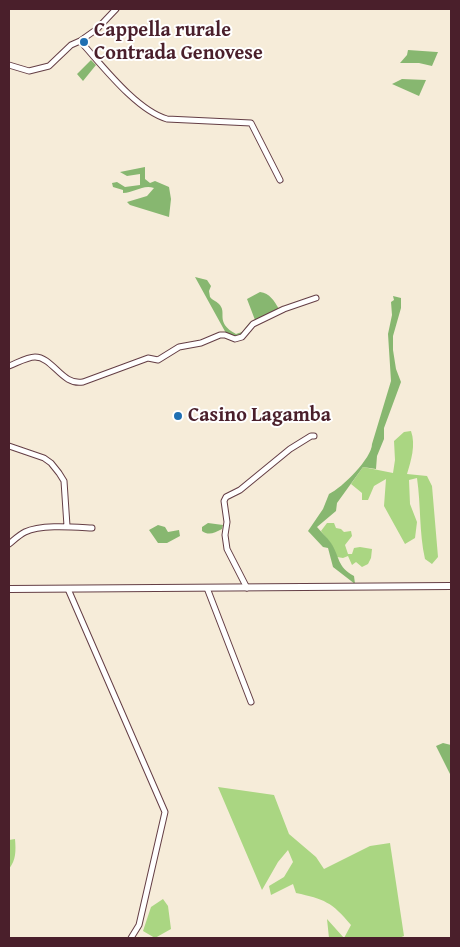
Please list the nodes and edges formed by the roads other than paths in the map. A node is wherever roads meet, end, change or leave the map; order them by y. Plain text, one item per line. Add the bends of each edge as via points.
1 (116, 9) edge
2 (80, 41) junction
3 (9, 65) edge
4 (280, 180) dead end
5 (316, 298) dead end
6 (9, 366) edge
7 (314, 436) dead end
8 (9, 446) edge
9 (67, 526) junction
10 (92, 528) dead end
11 (9, 544) edge
12 (451, 586) edge
13 (208, 588) junction
14 (247, 588) junction
15 (9, 589) edge
16 (68, 589) junction
17 (251, 702) dead end
18 (131, 938) edge

1 - 2 street
2 - 3 street via 44,68 29,71
2 - 4 street via 134,99 158,116 251,123
5 - 6 street via 253,324 235,340 220,335 179,347 158,360 148,358 83,382 65,377 42,358 29,358
7 - 14 street via 290,449 224,501 227,549
8 - 9 street via 44,458 59,473 64,481
9 - 10 street
9 - 11 street via 26,531
12 - 14 main road
13 - 14 main road
13 - 16 main road
13 - 17 street
15 - 16 main road
16 - 18 street via 166,812 139,925

